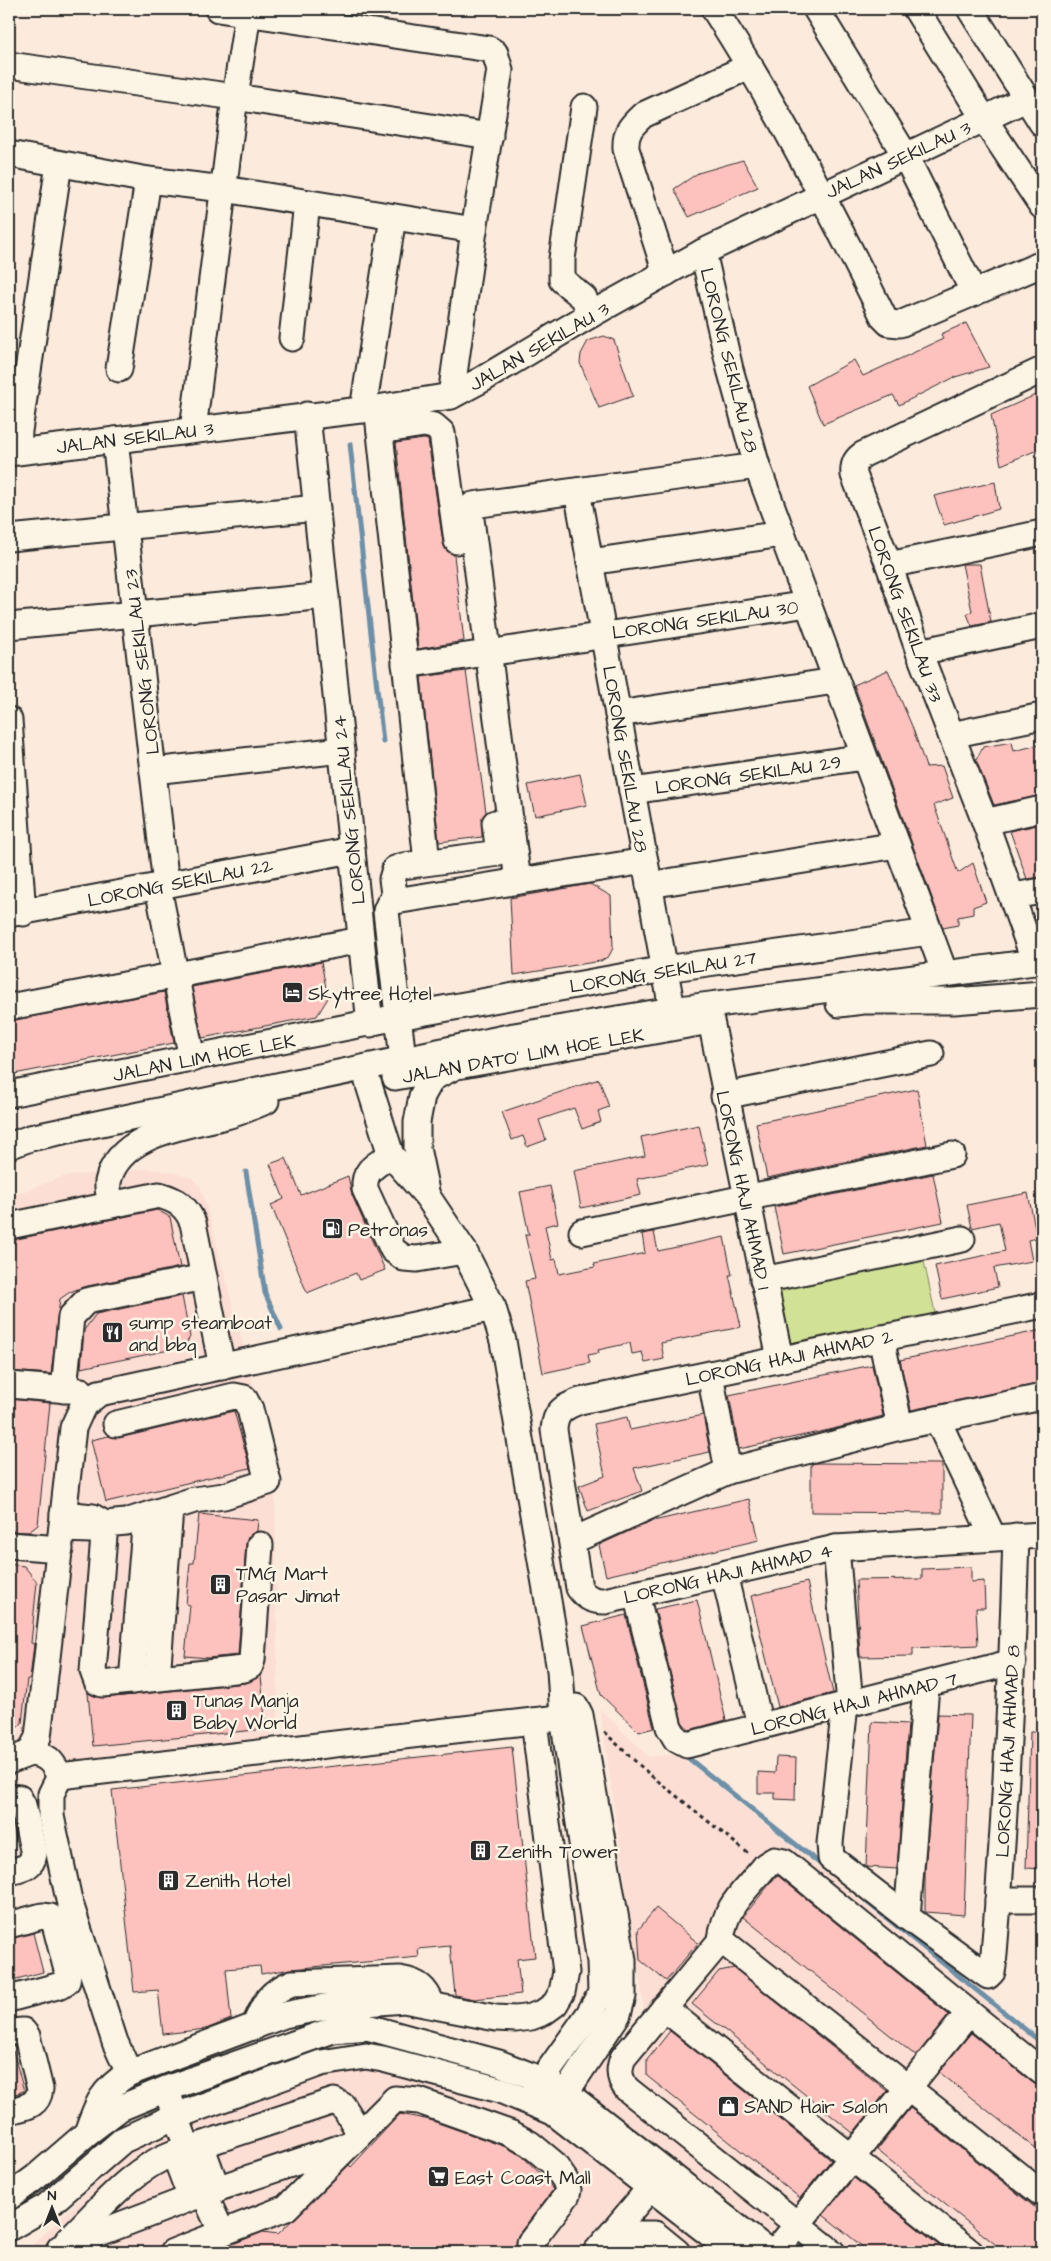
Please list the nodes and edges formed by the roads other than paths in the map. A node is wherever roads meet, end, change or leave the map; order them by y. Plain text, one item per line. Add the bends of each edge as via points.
1 (218, 9) edge
2 (714, 9) edge
3 (816, 9) edge
4 (916, 9) edge
5 (970, 9) edge
6 (248, 14) junction
7 (9, 65) edge
8 (750, 66) junction
9 (235, 97) junction
10 (1026, 99) junction
11 (584, 107) dead end
12 (984, 119) junction
13 (1042, 123) edge
14 (490, 136) junction
15 (9, 154) edge
16 (905, 155) junction
17 (59, 164) junction
18 (148, 180) junction
19 (224, 189) junction
20 (823, 194) junction
21 (307, 203) junction
22 (1042, 206) edge
23 (393, 217) junction
24 (474, 230) junction
25 (703, 252) junction
26 (1042, 264) edge
27 (666, 273) junction
28 (974, 293) junction
29 (590, 315) junction
30 (292, 338) dead end
31 (120, 369) dead end
32 (1042, 370) edge
33 (451, 396) junction
34 (307, 416) junction
35 (373, 416) junction
36 (193, 430) junction
37 (115, 440) junction
38 (14, 452) edge
39 (756, 466) junction
40 (577, 491) junction
41 (317, 508) junction
42 (125, 527) junction
43 (1042, 533) edge
44 (782, 534) junction
45 (9, 538) edge
46 (590, 562) junction
47 (889, 565) junction
48 (326, 596) junction
49 (808, 604) junction
50 (135, 614) junction
51 (9, 626) edge
52 (1042, 626) edge
53 (603, 634) junction
54 (918, 652) junction
55 (480, 654) junction
56 (405, 665) junction
57 (836, 681) junction
58 (618, 714) junction
59 (1042, 716) edge
60 (9, 720) edge
61 (951, 735) junction
62 (342, 750) junction
63 (864, 757) junction
64 (153, 771) junction
65 (632, 791) junction
66 (1042, 809) edge
67 (985, 822) junction
68 (896, 845) junction
69 (352, 850) junction
70 (427, 862) junction
71 (647, 873) junction
72 (518, 881) junction
73 (162, 886) junction
74 (1042, 891) edge
75 (1012, 896) junction
76 (395, 901) junction
77 (16, 913) edge
78 (929, 932) junction
79 (361, 940) junction
80 (1038, 961) edge
81 (664, 969) junction
82 (944, 974) junction
83 (176, 976) junction
84 (1042, 994) edge
85 (9, 1007) edge
86 (398, 1017) junction
87 (674, 1019) junction
88 (710, 1021) junction
89 (370, 1024) junction
90 (931, 1054) dead end
91 (192, 1059) junction
92 (403, 1060) junction
93 (450, 1068) junction
94 (368, 1082) junction
95 (9, 1094) edge
96 (724, 1096) junction
97 (266, 1101) junction
98 (9, 1146) edge
99 (390, 1155) junction
100 (952, 1155) dead end
101 (9, 1157) edge
102 (427, 1196) junction
103 (746, 1198) junction
104 (111, 1205) junction
105 (9, 1226) edge
106 (582, 1232) dead end
107 (962, 1239) dead end
108 (464, 1251) junction
109 (204, 1277) junction
110 (763, 1280) junction
111 (1042, 1304) edge
112 (493, 1308) junction
113 (881, 1338) junction
114 (780, 1359) junction
115 (222, 1367) junction
116 (710, 1374) junction
117 (9, 1385) edge
118 (64, 1390) junction
119 (99, 1393) junction
120 (1040, 1404) edge
121 (937, 1419) junction
122 (116, 1424) dead end
123 (900, 1427) junction
124 (554, 1430) joint
125 (728, 1471) junction
126 (158, 1513) junction
127 (96, 1524) junction
128 (62, 1531) junction
129 (1042, 1535) edge
130 (1004, 1536) junction
131 (9, 1545) edge
132 (260, 1545) dead end
133 (836, 1548) junction
134 (574, 1553) junction
135 (543, 1571) junction
136 (724, 1574) junction
137 (636, 1594) junction
138 (1013, 1662) junction
139 (156, 1678) junction
140 (132, 1681) junction
141 (926, 1686) junction
142 (848, 1704) junction
143 (571, 1716) junction
144 (534, 1721) junction
145 (760, 1725) junction
146 (19, 1757) edge
147 (60, 1776) junction
148 (9, 1797) edge
149 (9, 1872) edge
150 (998, 1900) junction
151 (1042, 1900) edge
152 (907, 1917) junction
153 (9, 1925) edge
154 (721, 1940) junction
155 (9, 1999) edge
156 (366, 2002) junction
157 (432, 2005) junction
158 (330, 2006) junction
159 (664, 2008) junction
160 (618, 2014) junction
161 (968, 2014) junction
162 (254, 2027) junction
163 (366, 2028) junction
164 (333, 2030) junction
165 (9, 2032) edge
166 (642, 2035) junction
167 (366, 2056) junction
168 (336, 2061) junction
169 (1042, 2072) edge
170 (129, 2073) junction
171 (908, 2088) junction
172 (166, 2089) junction
173 (536, 2090) junction
174 (559, 2102) junction
175 (9, 2111) edge
176 (176, 2116) junction
177 (87, 2133) junction
178 (355, 2138) junction
179 (188, 2149) junction
180 (65, 2153) junction
181 (851, 2158) junction
182 (9, 2178) edge
183 (658, 2179) junction
184 (204, 2194) junction
185 (1042, 2194) edge
186 (9, 2197) edge
187 (47, 2206) junction
188 (797, 2224) junction
189 (9, 2228) edge
190 (222, 2233) junction
191 (9, 2241) edge
192 (530, 2243) dead end
193 (58, 2250) edge
194 (173, 2252) edge
195 (596, 2252) edge
196 (620, 2252) edge
197 (677, 2252) edge
198 (733, 2252) edge
199 (769, 2252) edge
200 (775, 2252) edge
201 (832, 2252) edge
202 (970, 2252) edge

1 - 6 street
2 - 8 street
3 - 16 street
4 - 12 street
5 - 10 street
6 - 9 street
6 - 14 street via 489,49 495,53 500,70
7 - 9 street
8 - 20 street
8 - 27 street via 643,115 630,128 626,148
9 - 14 street
9 - 19 street
10 - 12 street, JALAN SEKILAU 3
10 - 13 street
11 - 29 street via 562,259 562,280 584,298
12 - 16 street, JALAN SEKILAU 3
12 - 22 street
14 - 24 street
15 - 17 street
16 - 20 street, JALAN SEKILAU 3
16 - 28 street
17 - 18 street
17 - 38 street
18 - 19 street
18 - 31 street
19 - 21 street
19 - 36 street
20 - 25 street, JALAN SEKILAU 3
20 - 28 street via 889,323 900,324
21 - 23 street
21 - 30 street
23 - 24 street
23 - 35 street
24 - 33 street
25 - 27 street, JALAN SEKILAU 3
25 - 39 street, LORONG SEKILAU 28
26 - 28 street
27 - 29 street, JALAN SEKILAU 3
29 - 33 street, JALAN SEKILAU 3
32 - 47 street, LORONG SEKILAU 33 via 858,458 854,475
33 - 35 street, JALAN SEKILAU 3
34 - 35 street, JALAN SEKILAU 3
34 - 36 street, JALAN SEKILAU 3
34 - 41 street, LORONG SEKILAU 24
35 - 55 street via 434,426 442,433
35 - 56 street
36 - 37 street, JALAN SEKILAU 3
37 - 38 street, JALAN SEKILAU 3
37 - 42 street, LORONG SEKILAU 23
39 - 40 street, LORONG SEKILAU 28
39 - 44 street
40 - 46 street, LORONG SEKILAU 28
40 - 55 street, LORONG SEKILAU 28 via 473,505 470,511
41 - 42 street
41 - 48 street, LORONG SEKILAU 24
42 - 45 street
42 - 50 street, LORONG SEKILAU 23
43 - 47 street
44 - 46 street
44 - 49 street
46 - 53 street, LORONG SEKILAU 28
47 - 54 street, LORONG SEKILAU 33
48 - 50 street
48 - 62 street, LORONG SEKILAU 24
49 - 53 street, LORONG SEKILAU 30
49 - 57 street
50 - 51 street
50 - 64 street, LORONG SEKILAU 23
52 - 54 street
53 - 55 street, LORONG SEKILAU 30
53 - 58 street, LORONG SEKILAU 28
54 - 61 street, LORONG SEKILAU 33
55 - 56 street, LORONG SEKILAU 30
55 - 70 street via 499,853
55 - 72 street
56 - 70 street
57 - 58 street
57 - 63 street
58 - 65 street, LORONG SEKILAU 28
59 - 61 street
60 - 77 street
61 - 67 street, LORONG SEKILAU 33
62 - 64 street
62 - 69 street, LORONG SEKILAU 24
63 - 65 street, LORONG SEKILAU 29
63 - 68 street
64 - 73 street, LORONG SEKILAU 23
65 - 71 street, LORONG SEKILAU 28
66 - 67 street
67 - 75 street, LORONG SEKILAU 33
68 - 71 street
68 - 78 street
69 - 73 street, LORONG SEKILAU 22
69 - 79 street, LORONG SEKILAU 24
70 - 76 street via 395,869 392,879
71 - 72 street
71 - 81 street, LORONG SEKILAU 28
72 - 76 street
73 - 77 street, LORONG SEKILAU 22
73 - 83 street, LORONG SEKILAU 23
74 - 75 street
75 - 80 street, LORONG SEKILAU 33
76 - 86 street via 386,911
78 - 81 street, LORONG SEKILAU 27
78 - 82 street
79 - 83 street
79 - 89 street, LORONG SEKILAU 24
80 - 82 street, JALAN DATO' LIM HOE LEK
81 - 86 street, LORONG SEKILAU 27
81 - 87 street, LORONG SEKILAU 28
82 - 87 street, JALAN DATO' LIM HOE LEK
83 - 85 street
83 - 91 street, LORONG SEKILAU 23
84 - 88 street, JALAN DATO' LIM HOE LEK via 954,1001 863,1001
86 - 89 street, JALAN LIM HOE LEK
86 - 92 street
87 - 88 street, JALAN DATO' LIM HOE LEK
87 - 92 street, JALAN DATO' LIM HOE LEK via 514,1036
87 - 93 street, JALAN DATO' LIM HOE LEK
88 - 96 street, LORONG HAJI AHMAD 1
89 - 91 street, JALAN LIM HOE LEK
90 - 96 street
91 - 95 street, JALAN LIM HOE LEK
92 - 98 street, JALAN DATO' LIM HOE LEK via 30,1138
93 - 94 street, JALAN DATO' LIM HOE LEK
93 - 102 street via 432,1078 422,1096 418,1113 418,1148
94 - 97 street, JALAN DATO' LIM HOE LEK
94 - 99 street
96 - 103 street, LORONG HAJI AHMAD 1
97 - 101 street, JALAN DATO' LIM HOE LEK via 49,1144
97 - 104 street via 228,1116 171,1128 129,1150 113,1167 107,1184
99 - 102 street
99 - 108 street via 368,1170 364,1179 365,1189 394,1250 404,1258 418,1259
100 - 103 street
102 - 108 street
103 - 106 street
103 - 110 street, LORONG HAJI AHMAD 1
104 - 105 street
104 - 109 street via 159,1195 181,1204 193,1223
107 - 110 street
108 - 112 street
109 - 115 street
109 - 118 street via 86,1301 72,1317
110 - 114 street, LORONG HAJI AHMAD 1
111 - 113 street, LORONG HAJI AHMAD 2
112 - 115 street
112 - 135 street via 503,1342
113 - 114 street, LORONG HAJI AHMAD 2
113 - 123 street
114 - 116 street, LORONG HAJI AHMAD 2
115 - 119 street
116 - 124 street, LORONG HAJI AHMAD 2 via 567,1405 558,1412
116 - 125 street
117 - 118 street
118 - 119 street
119 - 128 street via 83,1406 73,1428
120 - 121 street
121 - 123 street
121 - 130 street
122 - 126 street via 234,1396 244,1398 250,1408 268,1482 224,1496 194,1500
123 - 125 street
124 - 134 street, LORONG HAJI AHMAD 4
125 - 134 street
126 - 127 street
126 - 139 street
126 - 140 street
127 - 128 street
127 - 140 street via 94,1678 102,1684
128 - 131 street
128 - 146 street via 38,1737
129 - 130 street, LORONG HAJI AHMAD 4
130 - 133 street, LORONG HAJI AHMAD 4
130 - 138 street, LORONG HAJI AHMAD 8
132 - 139 street via 250,1666
133 - 136 street, LORONG HAJI AHMAD 4
133 - 142 street
134 - 135 street
134 - 137 street, LORONG HAJI AHMAD 4 via 580,1588 590,1599 605,1601
135 - 143 street
136 - 137 street, LORONG HAJI AHMAD 4
136 - 145 street
137 - 145 street, LORONG HAJI AHMAD 7 via 669,1727 676,1739 687,1745 695,1744
138 - 141 street, LORONG HAJI AHMAD 7
138 - 150 street, LORONG HAJI AHMAD 8
139 - 140 street
141 - 142 street, LORONG HAJI AHMAD 7
141 - 152 street
142 - 145 street, LORONG HAJI AHMAD 7
142 - 152 street via 830,1854 834,1862
143 - 144 street
143 - 160 street via 622,1960 623,1996
143 - 173 street via 602,1993
144 - 147 street
144 - 157 street via 566,1972 563,1988 555,2004 544,2012 516,2019
146 - 147 street via 42,1755 51,1760
147 - 170 street via 52,1794 52,1816 68,1900 114,2042
148 - 149 street via 19,1798 23,1805 34,1854 33,1862 27,1867
150 - 151 street
150 - 152 street, LORONG HAJI AHMAD 8 via 990,1974 984,1975
153 - 155 street via 42,1916 50,1917 55,1924 68,1974 61,1985
154 - 159 street
154 - 161 street via 728,1910 765,1867 774,1860 784,1862
154 - 171 street
156 - 157 street via 404,2000
156 - 158 street
156 - 163 street
157 - 162 street via 427,1992 415,1982 400,1979 292,1983 277,1990 266,2001
158 - 162 street via 284,2015
158 - 164 street
159 - 166 street
159 - 181 street
160 - 166 street
160 - 174 street
161 - 169 street
161 - 171 street
162 - 170 street
163 - 164 street
163 - 167 street
163 - 173 street via 499,2063
164 - 168 street
164 - 172 street
165 - 175 street via 23,2031 27,2036 40,2089 39,2098 32,2104
166 - 188 street via 623,2058 620,2066 622,2082
167 - 168 street
167 - 173 street via 500,2090
168 - 176 street via 321,2063
170 - 177 street via 103,2094
171 - 181 street
171 - 185 street
172 - 176 street
172 - 177 street via 120,2108
173 - 174 street
174 - 183 street
176 - 179 street
176 - 187 street via 123,2140
177 - 180 street
178 - 179 street via 343,2106 334,2101
178 - 184 street
178 - 190 street via 286,2208
178 - 192 street via 396,2099 419,2101 512,2134 530,2144 553,2163 568,2190 561,2205
179 - 184 street
179 - 193 street via 152,2163 134,2176
180 - 182 street
180 - 186 street
181 - 188 street
181 - 202 street
183 - 195 street
183 - 198 street
183 - 199 street
184 - 190 street
184 - 193 street
187 - 189 street
187 - 191 street
188 - 200 street
188 - 201 street
190 - 194 street
196 - 197 street via 636,2234 655,2234

